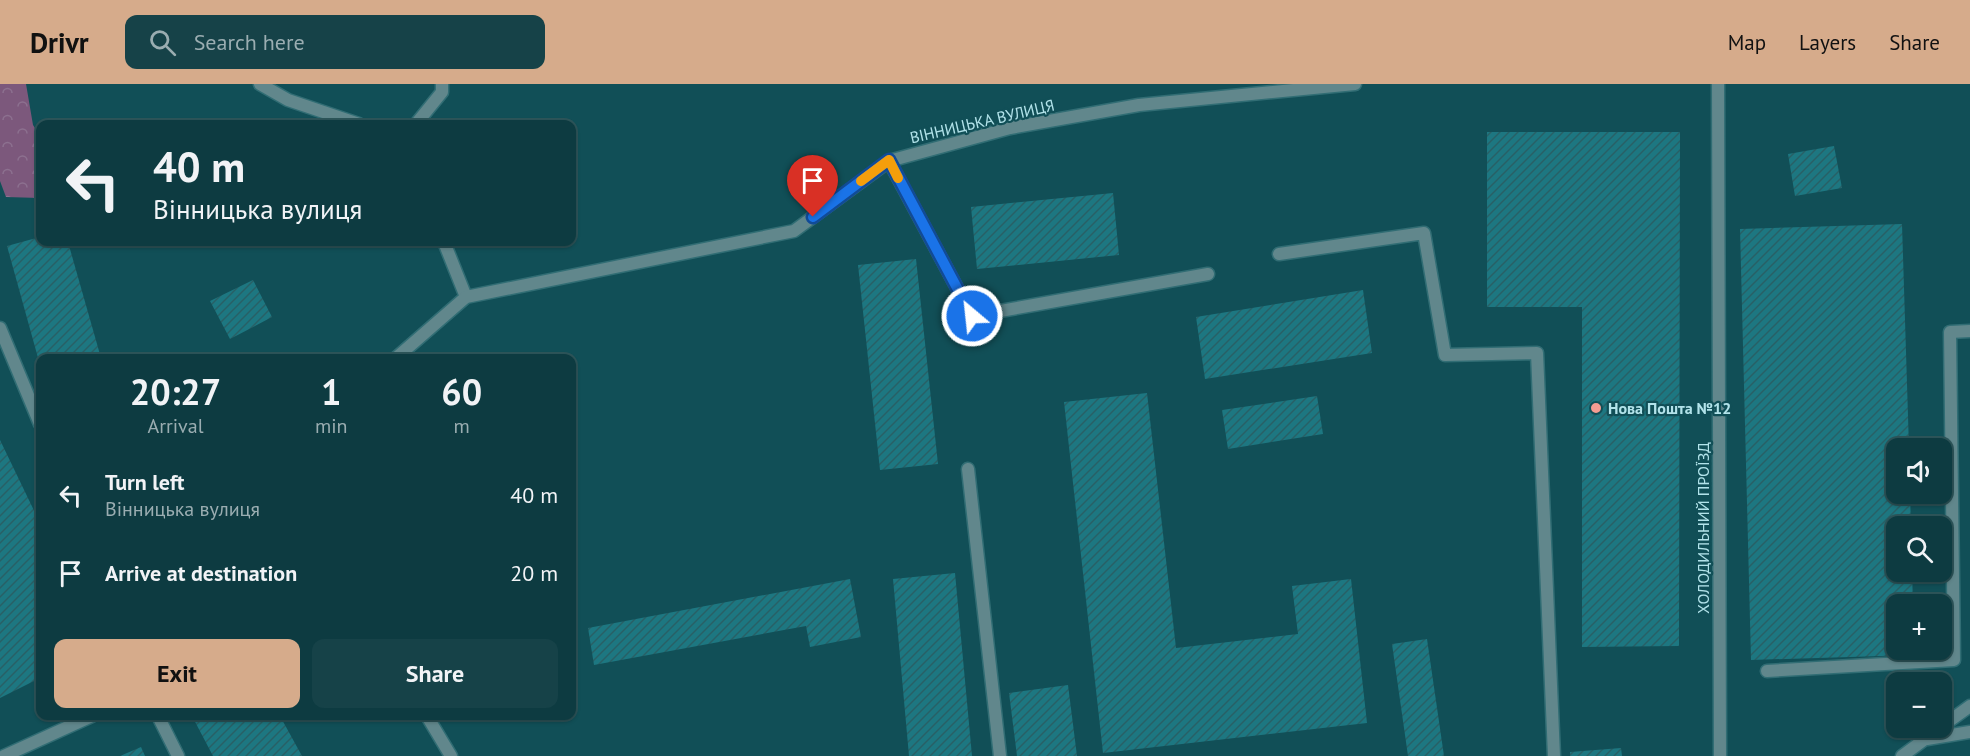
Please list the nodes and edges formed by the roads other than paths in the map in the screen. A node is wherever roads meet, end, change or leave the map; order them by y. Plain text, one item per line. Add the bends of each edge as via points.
1 (260, 84) edge
2 (442, 84) edge
3 (1355, 84) edge
4 (1718, 84) edge
5 (347, 120) edge
6 (419, 120) edge
7 (889, 160) junction
8 (446, 246) edge
9 (1279, 254) dead end
10 (1208, 274) dead end
11 (466, 297) junction
12 (0, 328) edge
13 (1970, 331) edge
14 (401, 354) edge
15 (36, 414) edge
16 (968, 469) dead end
17 (1767, 672) dead end
18 (1970, 706) edge
19 (1952, 719) edge
20 (83, 720) edge
21 (160, 720) edge
22 (429, 720) edge
23 (1970, 732) edge
24 (1924, 739) joint
25 (4, 756) edge
26 (178, 756) edge
27 (451, 756) edge
28 (1000, 756) edge
29 (1554, 756) edge
30 (1720, 756) edge
31 (1902, 756) edge

1 - 5 street via 288,100
2 - 6 street via 442,92
3 - 7 street, ВІННИЦЬКА ВУЛИЦЯ via 1139,105 1010,128
4 - 30 street, ХОЛОДИЛЬНИЙ ПРОЇЗД
7 - 10 street via 972,316
7 - 11 street, ВІННИЦЬКА ВУЛИЦЯ via 794,231
8 - 11 street
9 - 29 street via 1424,233 1445,355 1537,353
11 - 14 street
12 - 15 street
13 - 17 street via 1950,332 1954,660
16 - 28 street
18 - 19 street
20 - 25 street
21 - 26 street
22 - 27 street
23 - 24 street
24 - 31 street

